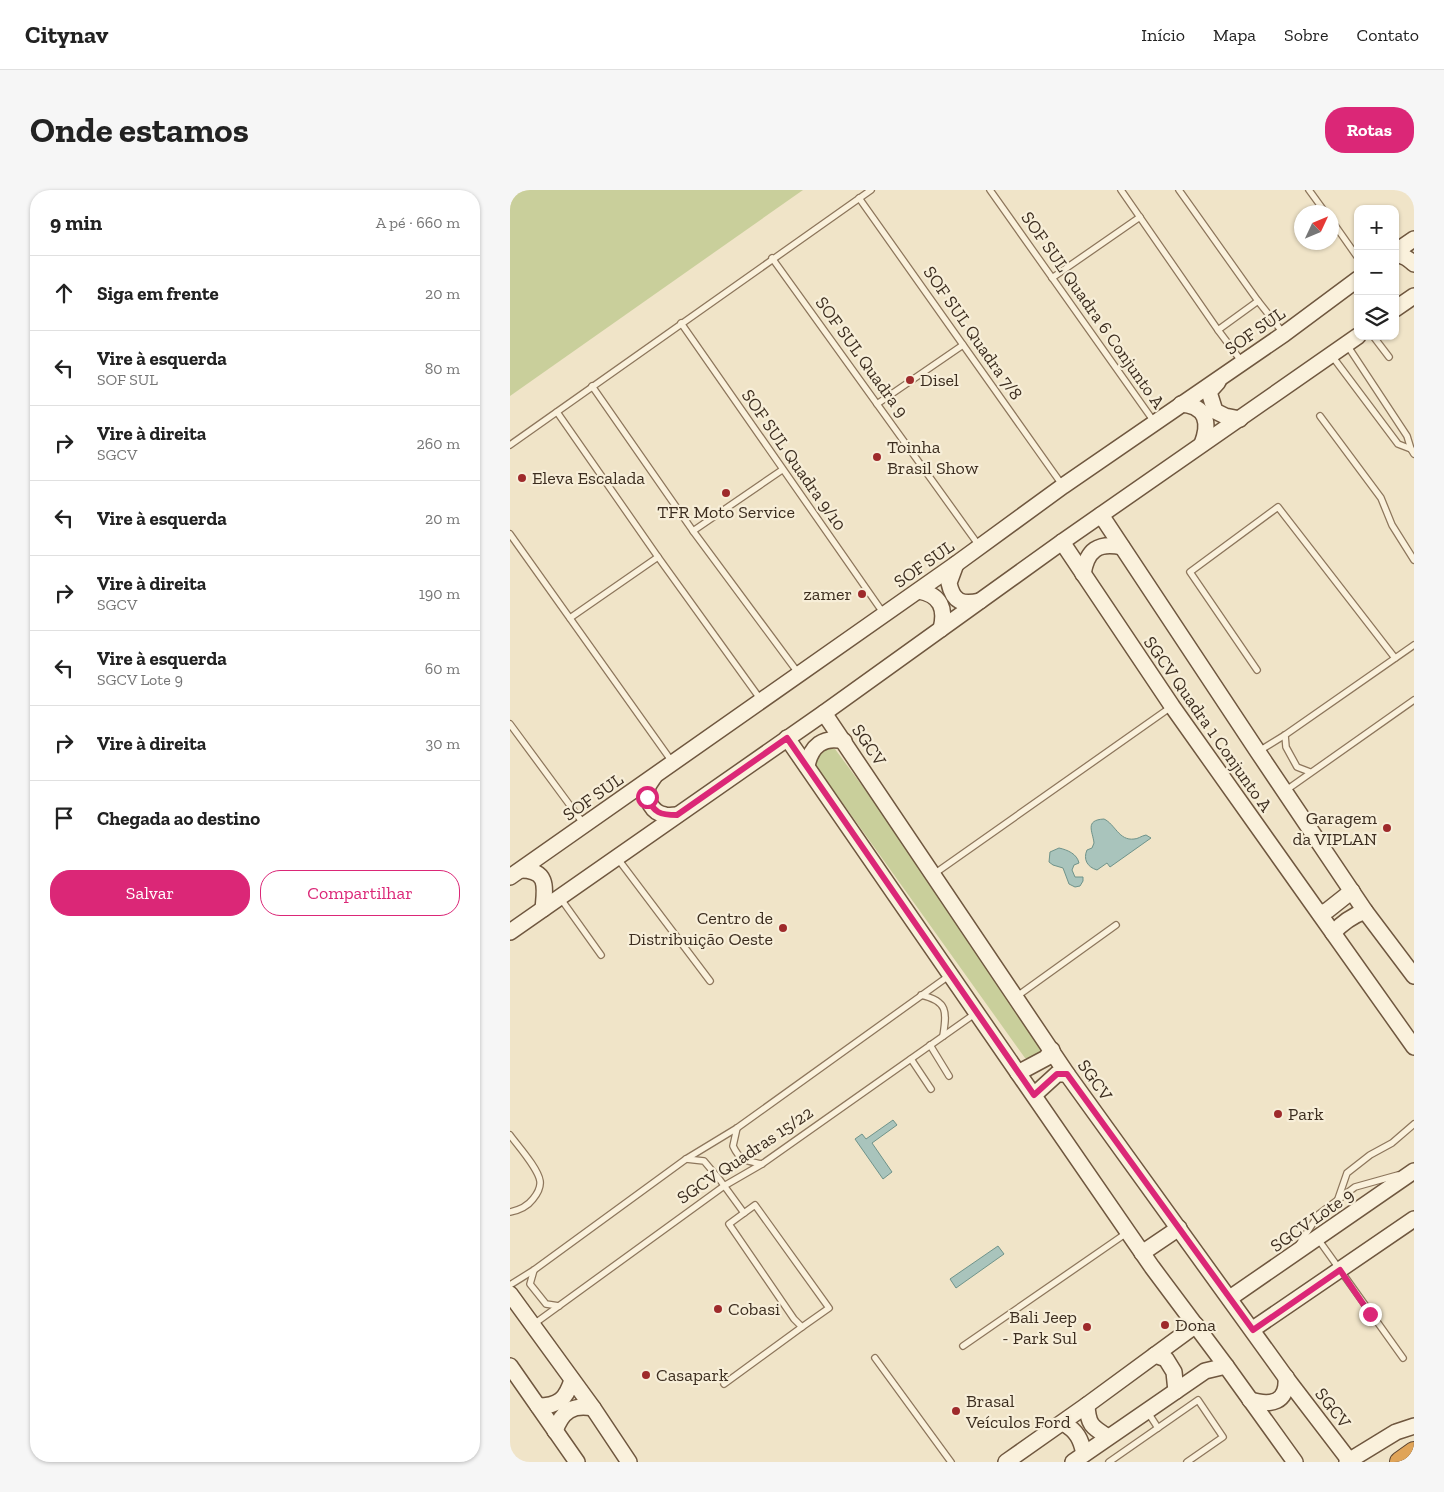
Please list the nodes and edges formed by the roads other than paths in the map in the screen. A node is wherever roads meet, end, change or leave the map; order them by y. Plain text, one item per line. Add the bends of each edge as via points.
1 (870, 190) edge
2 (990, 190) edge
3 (1121, 190) edge
4 (1179, 190) edge
5 (1309, 190) edge
6 (859, 198) junction
7 (1320, 205) edge
8 (1140, 217) junction
9 (1339, 231) edge
10 (1414, 239) edge
11 (1399, 251) edge
12 (1354, 252) edge
13 (1399, 254) edge
14 (772, 258) junction
15 (1414, 264) edge
16 (1052, 278) junction
17 (1354, 282) edge
18 (1414, 295) edge
19 (1258, 301) junction
20 (1399, 306) edge
21 (681, 323) junction
22 (1218, 330) junction
23 (1284, 334) junction
24 (1352, 340) edge
25 (1376, 340) edge
26 (963, 345) junction
27 (1331, 354) junction
28 (1389, 357) dead end
29 (1242, 362) junction
30 (1222, 377) junction
31 (592, 386) junction
32 (877, 404) junction
33 (1181, 404) junction
34 (556, 412) junction
35 (1320, 416) dead end
36 (1240, 419) junction
37 (1155, 423) junction
38 (1202, 444) junction
39 (510, 445) edge
40 (1412, 451) edge
41 (782, 470) junction
42 (1063, 486) junction
43 (1101, 515) junction
44 (693, 531) junction
45 (510, 534) edge
46 (1062, 542) junction
47 (980, 547) junction
48 (1122, 547) junction
49 (658, 557) junction
50 (1414, 560) edge
51 (956, 564) junction
52 (1084, 574) junction
53 (919, 590) junction
54 (980, 601) junction
55 (884, 614) junction
56 (570, 618) junction
57 (941, 630) junction
58 (1414, 645) edge
59 (1395, 658) junction
60 (1257, 670) dead end
61 (799, 674) junction
62 (762, 700) junction
63 (1414, 700) edge
64 (1172, 706) junction
65 (824, 713) junction
66 (510, 724) edge
67 (1285, 735) junction
68 (787, 738) junction
69 (844, 741) junction
70 (1258, 752) junction
71 (673, 763) junction
72 (807, 766) junction
73 (1310, 772) junction
74 (655, 776) junction
75 (1285, 791) junction
76 (677, 815) junction
77 (585, 826) junction
78 (616, 857) junction
79 (516, 873) edge
80 (934, 874) junction
81 (1352, 891) junction
82 (560, 897) junction
83 (543, 909) junction
84 (1365, 911) junction
85 (1320, 914) junction
86 (1116, 925) dead end
87 (510, 932) edge
88 (1333, 933) junction
89 (601, 955) dead end
90 (950, 975) junction
91 (1414, 976) edge
92 (710, 981) dead end
93 (921, 996) junction
94 (1016, 997) junction
95 (976, 1012) junction
96 (943, 1036) junction
97 (930, 1046) junction
98 (1414, 1047) edge
99 (1052, 1050) junction
100 (911, 1059) junction
101 (1018, 1073) junction
102 (1067, 1074) junction
103 (949, 1076) dead end
104 (931, 1089) dead end
105 (1034, 1095) junction
106 (1414, 1124) edge
107 (737, 1128) junction
108 (510, 1135) edge
109 (686, 1159) junction
110 (762, 1164) junction
111 (1413, 1171) edge
112 (724, 1186) junction
113 (1338, 1199) junction
114 (510, 1212) edge
115 (744, 1213) junction
116 (1414, 1219) edge
117 (1178, 1228) junction
118 (1128, 1232) junction
119 (1318, 1239) junction
120 (1142, 1253) junction
121 (1290, 1258) junction
122 (534, 1270) junction
123 (1340, 1270) junction
124 (510, 1285) edge
125 (510, 1294) edge
126 (1230, 1298) junction
127 (559, 1306) junction
128 (532, 1325) junction
129 (1196, 1325) junction
130 (802, 1327) junction
131 (1253, 1330) junction
132 (963, 1346) dead end
133 (1154, 1355) junction
134 (875, 1358) dead end
135 (1403, 1358) dead end
136 (510, 1366) edge
137 (1226, 1366) junction
138 (1286, 1377) junction
139 (572, 1380) junction
140 (724, 1384) dead end
141 (1176, 1391) junction
142 (1250, 1400) junction
143 (1087, 1405) junction
144 (538, 1406) junction
145 (593, 1408) junction
146 (1147, 1411) junction
147 (1063, 1423) junction
148 (1414, 1426) edge
149 (1158, 1428) junction
150 (555, 1431) junction
151 (1108, 1438) junction
152 (1414, 1452) edge
153 (1078, 1458) edge
154 (1348, 1461) edge
155 (577, 1462) edge
156 (629, 1462) edge
157 (951, 1462) edge
158 (1006, 1462) edge
159 (1109, 1462) edge
160 (1187, 1462) edge
161 (1295, 1462) edge
162 (1400, 1462) edge

1 - 6 lane
2 - 16 lane, SOF SUL Quadra 6 Conjunto A
3 - 8 lane
4 - 19 lane
5 - 7 lane
6 - 14 lane
6 - 26 lane, SOF SUL Quadra 7/8
8 - 16 lane
8 - 22 lane
9 - 12 lane
10 - 11 street
13 - 15 street
14 - 21 lane
14 - 32 lane, SOF SUL Quadra 9
16 - 37 lane, SOF SUL Quadra 6 Conjunto A
17 - 23 street, SOF SUL
18 - 20 street
19 - 22 lane
19 - 23 lane
21 - 31 lane
21 - 41 lane, SOF SUL Quadra 9/10
22 - 29 lane
23 - 29 street, SOF SUL
24 - 27 street
24 - 40 lane via 1407,436
25 - 28 lane
26 - 32 lane
26 - 42 lane, SOF SUL Quadra 7/8
27 - 36 street
27 - 40 lane via 1398,444
29 - 30 street, SOF SUL
30 - 33 street, SOF SUL
30 - 36 street via 1209,392 1210,400 1215,411
31 - 34 lane
31 - 44 lane
32 - 47 lane, SOF SUL Quadra 9
33 - 37 street, SOF SUL
33 - 38 street via 1200,410 1205,419 1207,425
34 - 39 lane
34 - 49 lane
35 - 50 lane via 1382,498 1392,525
36 - 38 street
37 - 42 street, SOF SUL
38 - 43 street
41 - 44 lane
41 - 55 lane, SOF SUL Quadra 9/10
42 - 47 street, SOF SUL
43 - 46 street
43 - 48 street, SGCV Quadra 1 Conjunto A
44 - 61 lane
45 - 56 lane
46 - 52 street, SGCV Quadra 1 Conjunto A
46 - 54 street
47 - 51 street, SOF SUL
48 - 52 street via 1105,544 1098,548 1085,561
48 - 70 street, SGCV Quadra 1 Conjunto A
49 - 56 lane
49 - 62 lane
51 - 53 street, SOF SUL
51 - 54 street via 949,583 954,596 967,604
52 - 64 street, SGCV Quadra 1 Conjunto A
53 - 55 street, SOF SUL
53 - 57 street via 928,592 940,603 944,618
54 - 57 street
55 - 61 street, SOF SUL
56 - 71 lane
57 - 65 street
58 - 59 lane
59 - 60 lane via 1278,508 1190,572
59 - 67 lane
61 - 62 street, SOF SUL
62 - 71 street, SOF SUL
63 - 73 lane
64 - 80 lane
64 - 85 street, SGCV Quadra 1 Conjunto A
65 - 68 street
65 - 69 street, SGCV
66 - 77 lane
67 - 70 lane
67 - 73 lane via 1286,747 1297,767
68 - 72 street
68 - 76 street
69 - 72 street via 830,739 822,742 810,755
69 - 80 street, SGCV
70 - 75 street, SGCV Quadra 1 Conjunto A
71 - 74 street, SOF SUL
72 - 90 street
73 - 75 lane
74 - 76 street via 648,786 650,805 664,815
74 - 77 street, SOF SUL
75 - 81 street, SGCV Quadra 1 Conjunto A
76 - 78 street
77 - 79 street, SOF SUL
78 - 82 street
78 - 92 lane
79 - 83 street via 530,870 544,881
80 - 94 street, SGCV
81 - 84 street, SGCV Quadra 1 Conjunto A
81 - 85 street
82 - 83 street
82 - 89 lane
83 - 87 street
84 - 88 street
84 - 91 street, SGCV Quadra 1 Conjunto A
85 - 88 street, SGCV Quadra 1 Conjunto A
86 - 94 lane
88 - 98 street, SGCV Quadra 1 Conjunto A
90 - 93 lane, SGCV Quadras 15/22
90 - 95 street
93 - 96 lane via 934,998 943,1006 946,1015
93 - 107 lane, SGCV Quadras 15/22
94 - 99 street, SGCV
95 - 96 lane, SGCV Quadras 15/22
95 - 101 street
96 - 97 lane, SGCV Quadras 15/22
97 - 100 lane, SGCV Quadras 15/22
97 - 103 lane
99 - 101 street via 1046,1058
99 - 102 street, SGCV
100 - 104 lane
100 - 110 lane, SGCV Quadras 15/22
101 - 105 street
102 - 105 street via 1057,1074
102 - 117 street, SGCV
105 - 118 street
106 - 113 lane via 1347,1173
107 - 109 lane, SGCV Quadras 15/22
107 - 110 lane via 733,1146 737,1154 745,1161
108 - 114 lane via 540,1181 538,1192 530,1203
109 - 112 lane via 704,1161
109 - 122 lane, SGCV Quadras 15/22
110 - 112 lane, SGCV Quadras 15/22
111 - 113 lane via 1354,1187
111 - 119 street, SGCV Lote 9
112 - 115 lane
112 - 127 lane, SGCV Quadras 15/22
113 - 121 lane via 1319,1214
115 - 130 lane via 729,1224
115 - 130 lane via 755,1205 828,1308
116 - 123 street
117 - 120 street
117 - 126 street, SGCV
118 - 120 street
118 - 132 lane
119 - 121 street, SGCV Lote 9
119 - 123 lane
120 - 129 street
121 - 126 street, SGCV Lote 9
122 - 124 lane, SGCV Quadras 15/22
122 - 127 lane via 530,1284 546,1304
123 - 131 street
123 - 135 lane
125 - 128 street
126 - 131 street, SGCV
127 - 128 lane, SGCV Quadras 15/22
128 - 139 street
129 - 133 street
129 - 137 street
130 - 140 lane
131 - 138 street, SGCV
133 - 141 street via 1166,1360 1174,1372
133 - 143 street
134 - 157 lane
136 - 144 street
137 - 141 street via 1206,1372
137 - 142 street
138 - 142 street via 1287,1385 1280,1399 1264,1404
138 - 154 street, SGCV
139 - 144 street via 563,1399
139 - 145 street
141 - 146 street
142 - 161 street
143 - 147 street
143 - 151 street via 1088,1419
144 - 150 street
145 - 150 street via 574,1408 558,1421
145 - 156 street
146 - 149 lane
146 - 151 street
147 - 153 street via 1078,1434 1081,1441
147 - 158 street
148 - 154 street via 1396,1432
149 - 159 lane
149 - 160 lane via 1198,1400 1223,1437
150 - 155 street
151 - 153 street
152 - 162 highway

